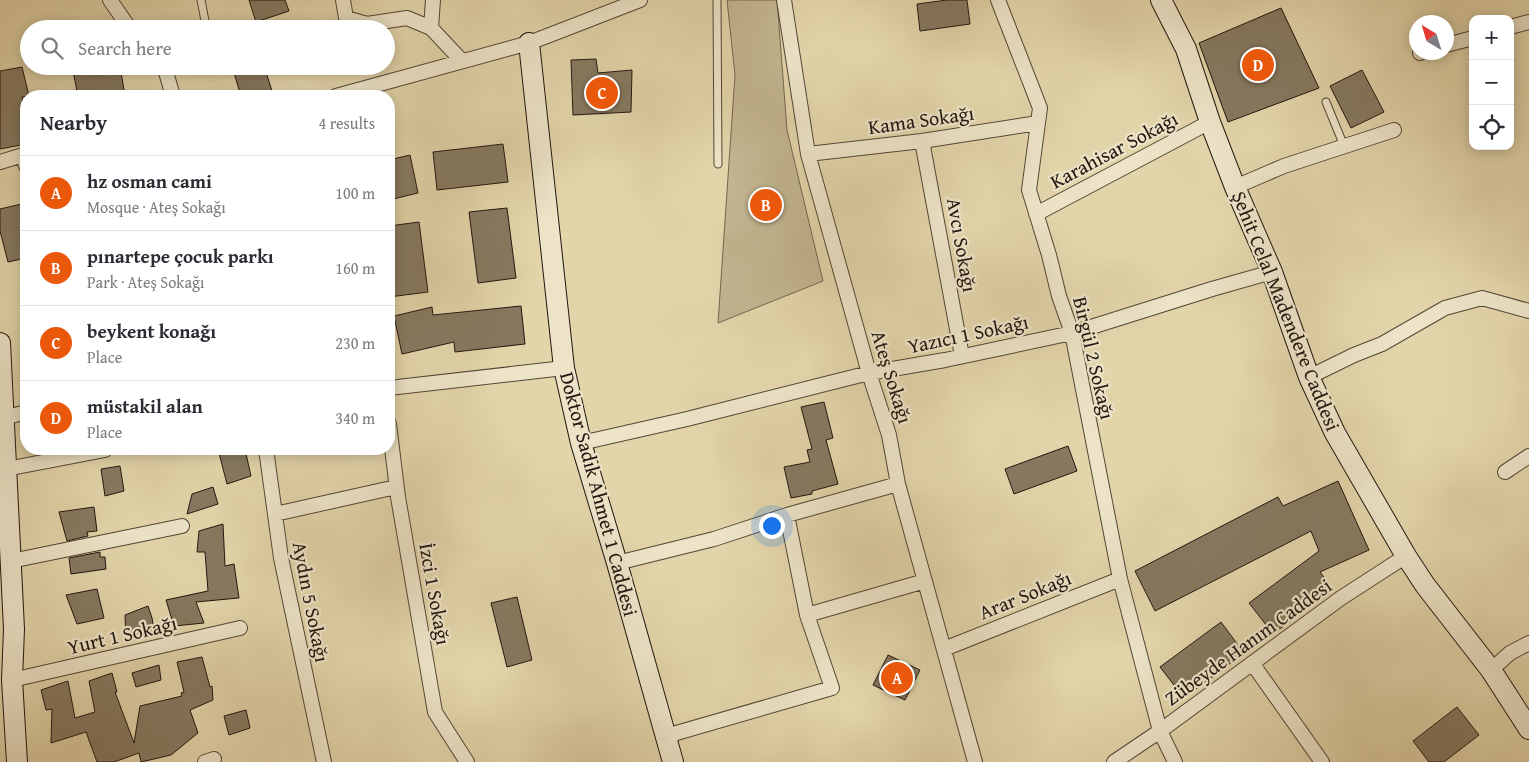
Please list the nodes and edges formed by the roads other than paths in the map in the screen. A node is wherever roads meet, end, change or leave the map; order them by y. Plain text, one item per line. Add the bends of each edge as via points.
1 (110, 0) edge
2 (201, 0) edge
3 (343, 0) edge
4 (433, 0) edge
5 (640, 0) edge
6 (717, 0) edge
7 (784, 0) edge
8 (998, 0) edge
9 (1161, 0) edge
10 (124, 20) edge
11 (205, 20) edge
12 (353, 20) edge
13 (394, 20) edge
14 (1529, 22) edge
15 (1514, 26) edge
16 (431, 28) junction
17 (1469, 39) edge
18 (529, 43) junction
19 (1454, 43) edge
20 (462, 61) junction
21 (166, 75) edge
22 (171, 90) edge
23 (358, 90) edge
24 (1326, 102) dead end
25 (1210, 122) junction
26 (1038, 123) junction
27 (1394, 130) dead end
28 (922, 141) junction
29 (1344, 146) junction
30 (808, 154) junction
31 (20, 161) edge
32 (0, 162) edge
33 (718, 164) dead end
34 (1235, 187) junction
35 (1036, 214) junction
36 (1272, 272) junction
37 (1529, 311) edge
38 (1072, 333) junction
39 (0, 343) edge
40 (962, 356) junction
41 (564, 368) junction
42 (869, 374) junction
43 (1309, 376) junction
44 (395, 387) edge
45 (1, 388) edge
46 (20, 414) edge
47 (4, 418) junction
48 (581, 443) junction
49 (63, 455) edge
50 (267, 455) edge
51 (392, 455) edge
52 (1529, 456) edge
53 (4, 462) edge
54 (1505, 472) dead end
55 (898, 484) junction
56 (396, 487) junction
57 (275, 514) junction
58 (787, 516) junction
59 (182, 526) dead end
60 (1406, 556) junction
61 (11, 561) junction
62 (617, 562) junction
63 (1120, 579) junction
64 (925, 581) junction
65 (807, 615) junction
66 (240, 628) dead end
67 (1529, 643) edge
68 (944, 649) junction
69 (1252, 663) junction
70 (1491, 670) junction
71 (12, 680) junction
72 (1529, 729) edge
73 (1160, 731) junction
74 (666, 736) junction
75 (17, 762) edge
76 (324, 762) edge
77 (467, 762) edge
78 (673, 762) edge
79 (975, 762) edge
80 (1114, 762) edge
81 (1175, 762) edge
82 (1322, 762) edge

1 - 10 street
2 - 11 lane
3 - 12 street via 346,18
4 - 16 street
5 - 18 street
6 - 33 lane
7 - 30 street, Ateş Sokağı
8 - 26 street, Birgül 2 Sokağı via 1040,108
9 - 25 street, Şehit Celal Madendere Caddesi via 1186,49
13 - 16 street via 407,18
14 - 15 street
16 - 20 street
17 - 19 street
18 - 20 street
18 - 41 street, Doktor Sadık Ahmet 1 Caddesi
20 - 23 street
21 - 22 street
24 - 29 lane
25 - 34 street, Şehit Celal Madendere Caddesi
25 - 35 street, Karahisar Sokağı
26 - 28 street, Kama Sokağı
26 - 35 street, Birgül 2 Sokağı via 1029,190
27 - 29 street
28 - 30 street, Kama Sokağı
28 - 40 street, Avcı Sokağı
29 - 34 street
30 - 42 street, Ateş Sokağı
31 - 32 street
34 - 36 street, Şehit Celal Madendere Caddesi
35 - 38 street, Birgül 2 Sokağı
36 - 38 street, Yazıcı 1 Sokağı
36 - 43 street, Şehit Celal Madendere Caddesi
37 - 43 street via 1482,298 1445,308 1382,344
38 - 40 street, Yazıcı 1 Sokağı
38 - 63 street, Birgül 2 Sokağı
39 - 45 street
40 - 42 street, Yazıcı 1 Sokağı
41 - 44 street
41 - 48 street, Doktor Sadık Ahmet 1 Caddesi
42 - 48 street, Yazıcı 1 Sokağı
42 - 55 street, Ateş Sokağı via 889,436
43 - 60 street, Şehit Celal Madendere Caddesi via 1335,433
45 - 47 street
46 - 47 street
47 - 53 street
48 - 62 street, Doktor Sadık Ahmet 1 Caddesi
49 - 53 street
50 - 57 street, Aydın 5 Sokağı
51 - 56 street, İzci 1 Sokağı
52 - 54 street
53 - 61 street
55 - 58 street
55 - 64 street, Ateş Sokağı
56 - 57 street
56 - 77 street, İzci 1 Sokağı via 435,712
57 - 76 street, Aydın 5 Sokağı via 281,558
58 - 62 street via 714,539
58 - 65 street
59 - 61 street
60 - 69 street, Zübeyde Hanım Caddesi via 1340,598
60 - 70 street, Şehit Celal Madendere Caddesi
61 - 71 street
62 - 74 street, Doktor Sadık Ahmet 1 Caddesi
63 - 68 street, Arar Sokağı
63 - 73 street, Birgül 2 Sokağı
64 - 65 street
64 - 68 street, Ateş Sokağı
65 - 74 street via 832,688
66 - 71 street, Yurt 1 Sokağı
67 - 70 street via 1510,653
68 - 79 street, Ateş Sokağı
69 - 73 street, Zübeyde Hanım Caddesi
69 - 82 street
70 - 72 street, Şehit Celal Madendere Caddesi
71 - 75 street
73 - 80 street, Zübeyde Hanım Caddesi
73 - 81 street, Birgül 2 Sokağı
74 - 78 street, Doktor Sadık Ahmet 1 Caddesi

